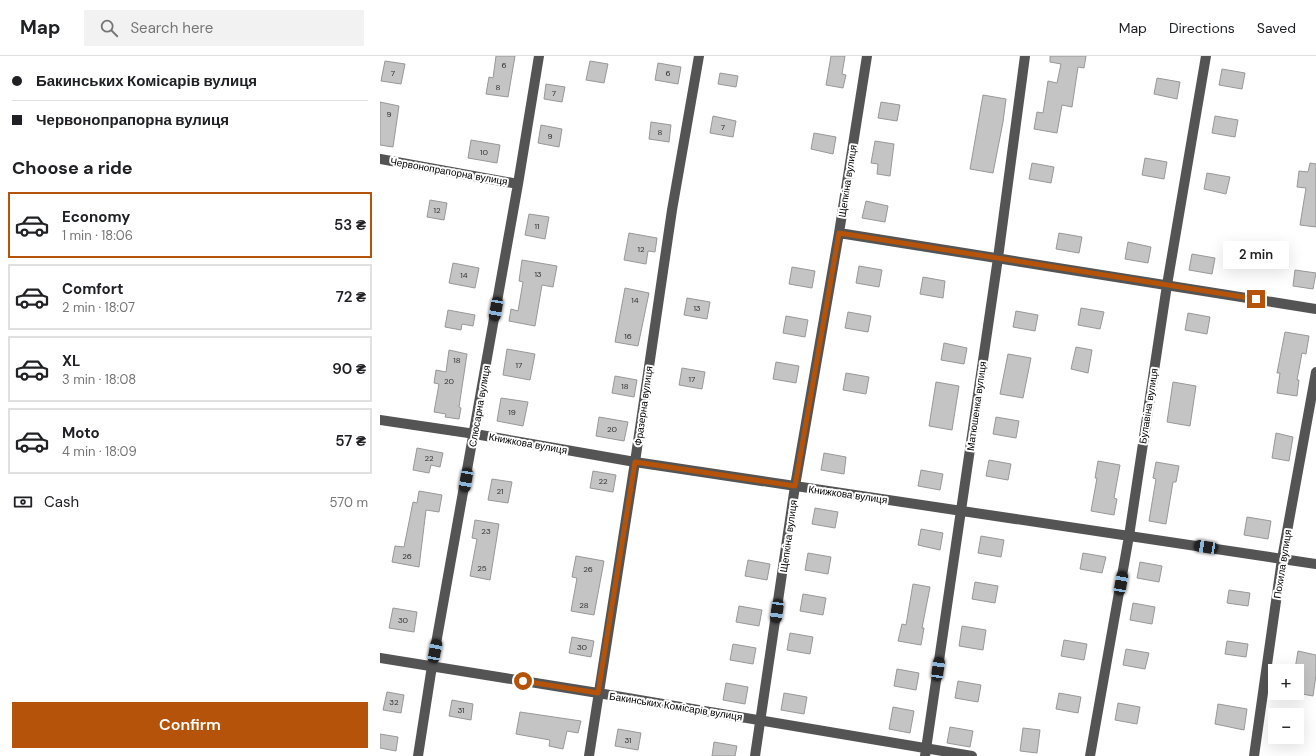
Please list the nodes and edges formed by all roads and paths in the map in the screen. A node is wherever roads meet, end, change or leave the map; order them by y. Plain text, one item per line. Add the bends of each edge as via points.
1 (539, 56) edge
2 (699, 56) edge
3 (867, 56) edge
4 (1025, 56) edge
5 (1206, 56) edge
6 (380, 159) edge
7 (518, 184) junction
8 (839, 233) junction
9 (998, 258) junction
10 (1166, 285) junction
11 (1316, 309) edge
12 (1316, 372) edge
13 (380, 420) edge
14 (474, 434) junction
15 (635, 462) junction
16 (795, 486) junction
17 (960, 511) junction
18 (1129, 536) junction
19 (1282, 559) junction
20 (1316, 564) edge
21 (380, 658) edge
22 (432, 666) junction
23 (598, 693) junction
24 (761, 720) junction
25 (925, 752) edge
26 (418, 756) edge
27 (588, 756) edge
28 (755, 756) edge
29 (972, 756) edge
30 (1090, 756) edge
31 (1254, 756) edge

1 - 7 street, Слюсарна вулиця
2 - 15 street, Фразерна вулиця via 672,210
3 - 8 street, Щепкіна вулиця
4 - 9 street, Матюшенка вулиця
5 - 10 street, Булавіна вулиця
6 - 7 street, Червонопрапорна вулиця
7 - 14 street, Слюсарна вулиця
8 - 9 street
8 - 16 street, Щепкіна вулиця
9 - 10 street
9 - 17 street, Матюшенка вулиця
10 - 11 street
10 - 18 street, Булавіна вулиця
12 - 19 street, Похила вулиця
13 - 14 street, Книжкова вулиця
14 - 15 street, Книжкова вулиця
14 - 22 street, Слюсарна вулиця
15 - 16 street, Книжкова вулиця
15 - 23 street, Фразерна вулиця
16 - 17 street, Книжкова вулиця
16 - 24 street, Щепкіна вулиця
17 - 18 street, Книжкова вулиця
17 - 25 street, Матюшенка вулиця
18 - 19 street, Книжкова вулиця
18 - 30 street, Булавіна вулиця
19 - 20 street, Книжкова вулиця
19 - 31 street, Похила вулиця
21 - 22 street, Бакинських Комісарів вулиця
22 - 23 street, Бакинських Комісарів вулиця
22 - 26 street, Слюсарна вулиця
23 - 24 street, Бакинських Комісарів вулиця
23 - 27 street, Фразерна вулиця
24 - 25 street, Бакинських Комісарів вулиця
24 - 28 street, Щепкіна вулиця
25 - 29 street, Бакинських Комісарів вулиця

